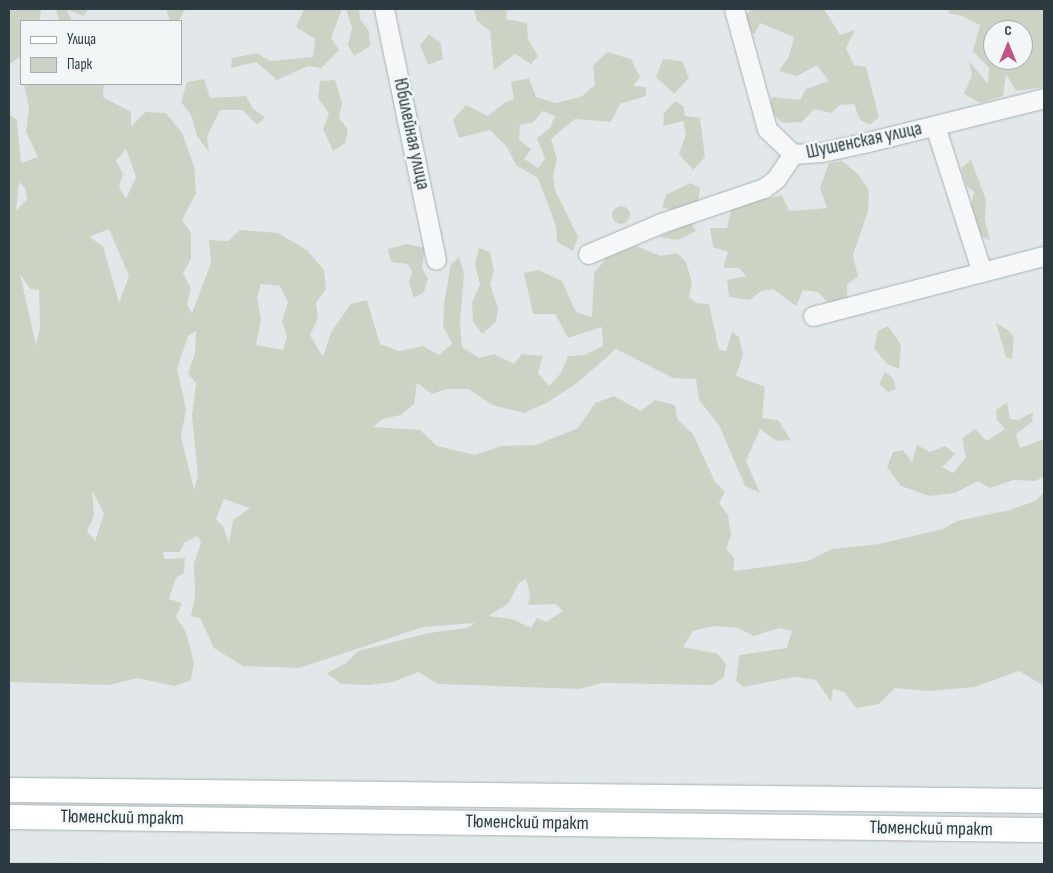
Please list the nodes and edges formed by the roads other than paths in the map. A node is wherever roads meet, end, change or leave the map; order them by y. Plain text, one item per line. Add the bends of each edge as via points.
1 (384, 9) edge
2 (734, 9) edge
3 (1044, 98) edge
4 (935, 126) junction
5 (793, 154) junction
6 (588, 254) dead end
7 (1044, 256) edge
8 (436, 260) dead end
9 (982, 272) junction
10 (813, 316) dead end
11 (9, 790) edge
12 (1044, 801) edge
13 (9, 817) edge
14 (1044, 830) edge

1 - 8 street, Юбилейная улица
2 - 5 street via 764,123 778,143
3 - 4 street, Шушенская улица
4 - 5 street, Шушенская улица via 822,152
4 - 9 street
5 - 6 street, Шушенская улица via 776,179 764,188
7 - 9 street
9 - 10 street
11 - 12 main road, Тюменский тракт
13 - 14 main road, Тюменский тракт

